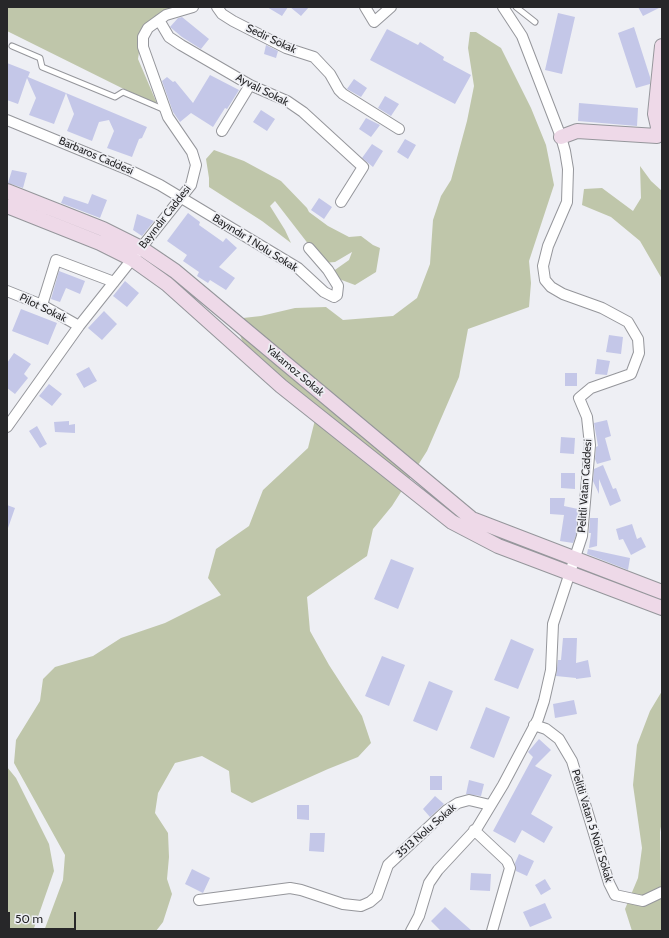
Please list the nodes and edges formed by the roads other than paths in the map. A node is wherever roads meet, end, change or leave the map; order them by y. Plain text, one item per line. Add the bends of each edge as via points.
1 (193, 7) edge
2 (217, 7) edge
3 (365, 7) edge
4 (391, 7) edge
5 (503, 7) edge
6 (516, 7) edge
7 (158, 20) junction
8 (535, 22) dead end
9 (12, 46) dead end
10 (662, 46) edge
11 (250, 85) junction
12 (166, 111) junction
13 (7, 120) edge
14 (661, 127) edge
15 (399, 129) dead end
16 (222, 131) dead end
17 (562, 137) junction
18 (7, 191) edge
19 (182, 198) junction
20 (341, 202) dead end
21 (7, 206) edge
22 (141, 248) junction
23 (309, 248) dead end
24 (132, 259) junction
25 (114, 282) junction
26 (7, 291) edge
27 (42, 305) junction
28 (79, 326) junction
29 (7, 427) edge
30 (576, 560) junction
31 (570, 573) junction
32 (662, 592) edge
33 (662, 608) edge
34 (534, 725) junction
35 (490, 805) junction
36 (474, 830) junction
37 (662, 892) edge
38 (199, 900) dead end
39 (411, 931) edge
40 (492, 931) edge

1 - 7 street, Bayındır Caddesi
2 - 15 street, Sedir Sokak via 222,14 239,24 286,48 314,57 330,74 338,90
3 - 4 street via 374,22
5 - 17 street via 522,36
6 - 8 lane
7 - 11 street, Ayvalı Sokak via 169,37 205,61
7 - 12 street, Bayındır Caddesi via 148,28 143,37 144,47
9 - 12 lane via 40,58 42,67 115,97 123,92
10 - 14 main road via 655,114
11 - 16 street
11 - 20 street, Ayvalı Sokak via 303,112 363,167
12 - 19 street, Bayındır Caddesi via 171,123 192,152 196,165 194,177
13 - 19 street, Barbaros Caddesi via 131,171
14 - 17 main road via 657,136 577,131
17 - 30 street, Pelitli Vatan Caddesi via 568,169 567,202 548,246 543,266 545,280 563,294 602,308 628,322 638,339 639,353 630,374 591,388 579,398 587,417 590,445 582,536
18 - 22 main road, Yakamoz Sokak via 103,229
19 - 22 street, Bayındır Caddesi
19 - 23 street, Bayındır 1 Nolu Sokak via 298,268 324,292 334,297 337,295 338,286
21 - 24 main road, Yakamoz Sokak via 100,243
22 - 24 street, Bayındır Caddesi
22 - 30 main road, Yakamoz Sokak via 175,271 472,519
24 - 25 street, Bayındır Caddesi
24 - 31 main road, Yakamoz Sokak via 168,284 281,386 452,522 498,546
25 - 27 street via 56,260
25 - 28 street, Bayındır Caddesi
26 - 27 street, Pilot Sokak
27 - 28 street, Pilot Sokak
28 - 29 street, Bayındır Caddesi
30 - 31 street, Pelitli Vatan Caddesi
30 - 32 main road, Yakamoz Sokak
31 - 33 main road, Yakamoz Sokak
31 - 34 street, Pelitli Vatan Caddesi via 553,624 551,670 544,701
34 - 35 street, Pelitli Vatan Caddesi
34 - 37 street, Pelitli Vatan 5 Nolu Sokak via 546,729 559,739 572,761 609,883 616,894 643,901
35 - 36 street, Pelitli Vatan Caddesi
35 - 38 street, 3513 Nolu Sokak via 469,800 447,810 388,864 377,896 361,906 343,904 290,888
36 - 39 street, Pelitli Vatan Caddesi via 429,883 419,916
36 - 40 street via 507,861 510,868

